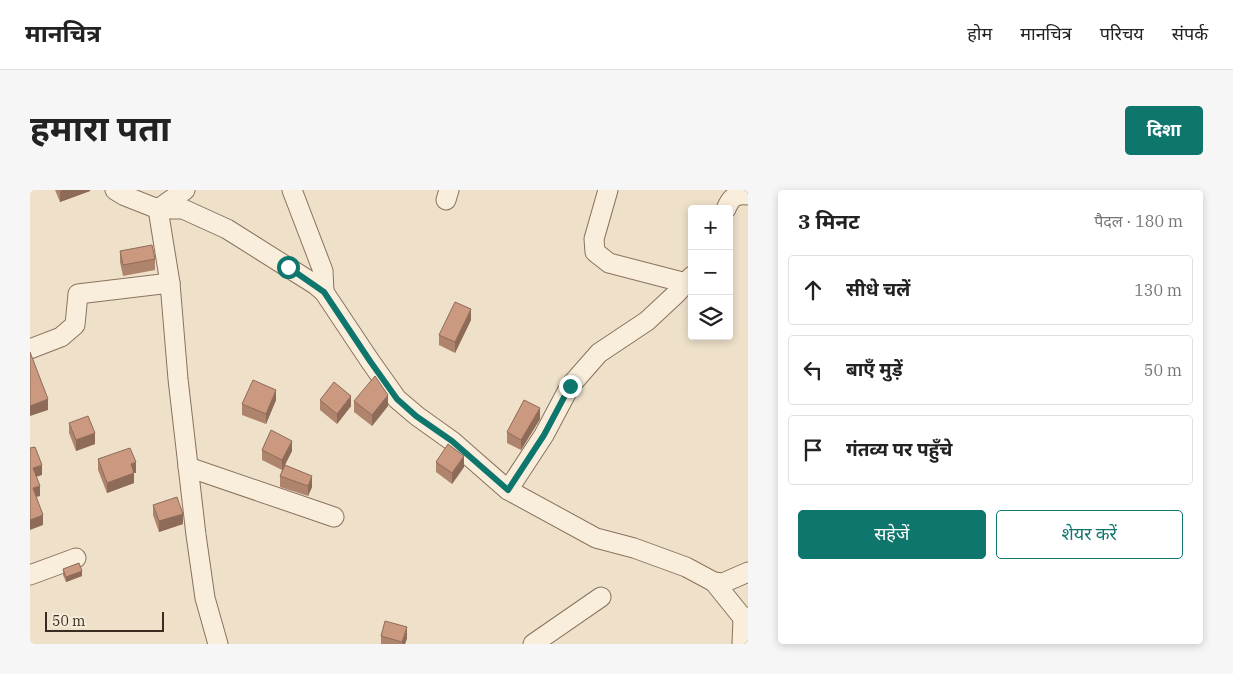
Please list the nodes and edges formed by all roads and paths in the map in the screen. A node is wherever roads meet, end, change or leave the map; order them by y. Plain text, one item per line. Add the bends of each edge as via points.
1 (115, 190) edge
2 (185, 190) edge
3 (292, 190) edge
4 (608, 190) edge
5 (748, 195) edge
6 (728, 205) edge
7 (158, 209) junction
8 (688, 280) edge
9 (688, 281) edge
10 (170, 283) junction
11 (324, 292) junction
12 (30, 349) edge
13 (188, 467) junction
14 (508, 490) junction
15 (334, 516) dead end
16 (76, 558) dead end
17 (748, 572) edge
18 (30, 575) edge
19 (714, 582) junction
20 (601, 597) dead end
21 (746, 617) edge
22 (218, 644) edge
23 (533, 644) edge
24 (742, 644) edge

1 - 7 street
2 - 7 street
3 - 11 street via 323,271
4 - 8 street via 594,239 595,252 609,263
5 - 6 street via 733,197
7 - 10 street
7 - 11 street via 184,209 226,229
9 - 14 street via 647,321 600,353 570,386 544,435
10 - 12 street via 78,294 75,325 61,337
10 - 13 street
11 - 14 street via 397,399
13 - 15 street
13 - 22 street via 205,598
14 - 19 street via 596,538 677,563
16 - 18 street
17 - 19 street via 722,583
19 - 21 street
20 - 23 street
21 - 24 street

